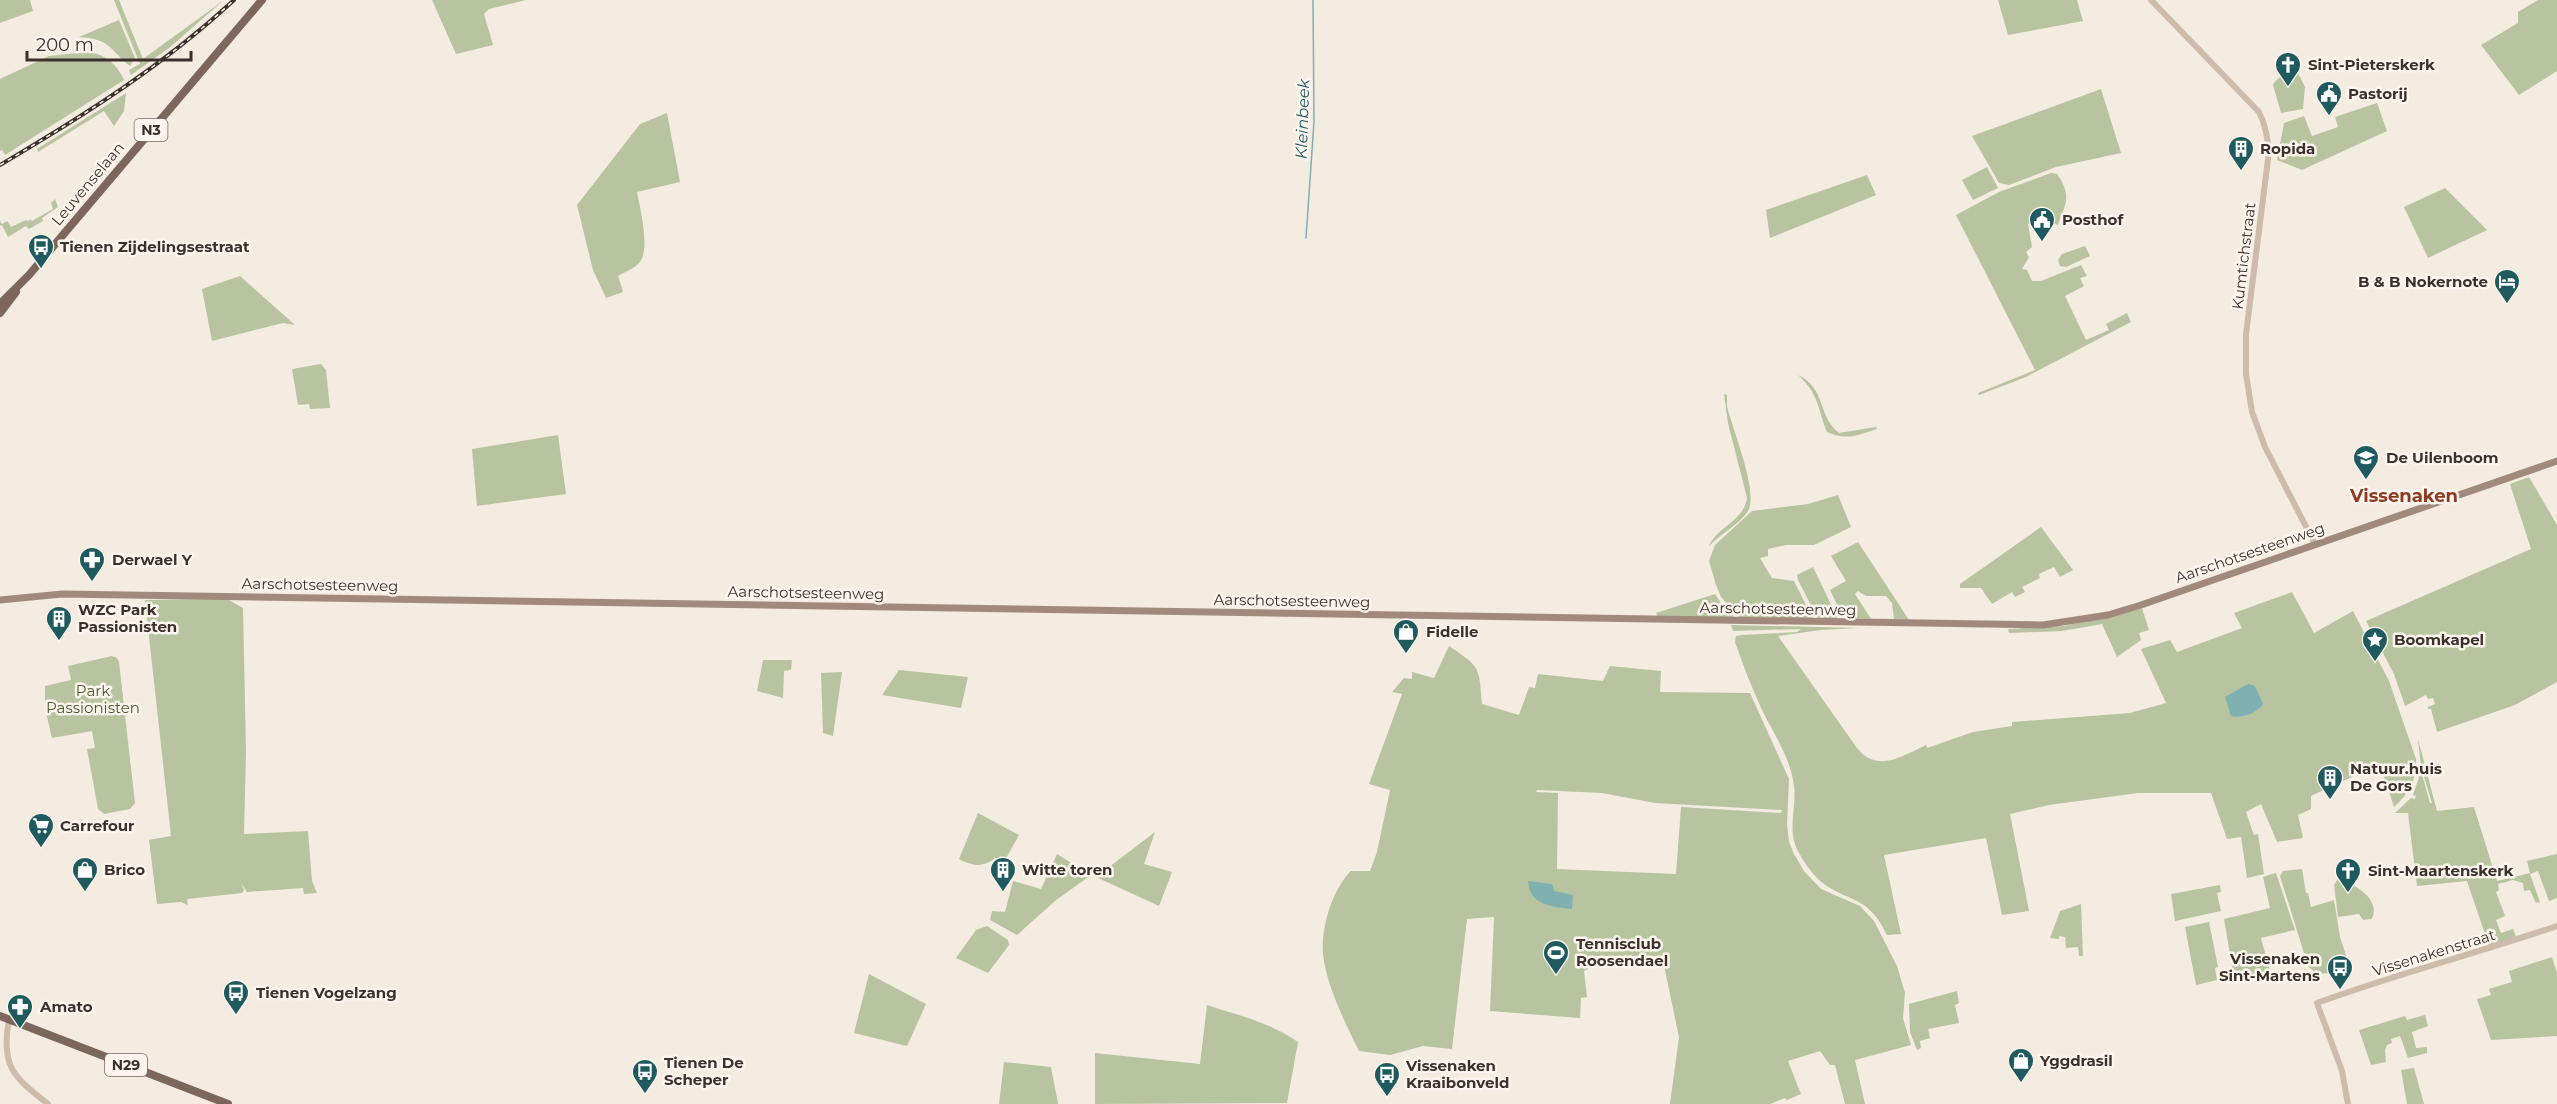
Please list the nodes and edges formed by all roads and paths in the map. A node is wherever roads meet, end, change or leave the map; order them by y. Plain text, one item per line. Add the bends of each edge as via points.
1 (262, 0) edge
2 (2151, 0) edge
3 (27, 276) junction
4 (0, 304) edge
5 (0, 313) edge
6 (2557, 461) edge
7 (2315, 544) junction
8 (0, 600) edge
9 (2557, 926) edge
10 (0, 1016) edge
11 (9, 1020) junction
12 (48, 1104) edge
13 (228, 1104) edge
14 (2348, 1104) edge

1 - 3 main road, Leuvenselaan / N3
2 - 7 street, Kumtichstraat via 2259,112 2265,124 2268,159 2246,334 2246,374 2252,412 2265,447
3 - 4 main road, Leuvenselaan / N3
3 - 5 main road, Leuvenselaan / N3
6 - 7 main road, Aarschotsesteenweg
7 - 8 main road, Aarschotsesteenweg via 2108,615 2060,624 2007,627 63,594
9 - 14 street, Vissenakenstraat via 2317,1003 2342,1071
10 - 11 main road, N29
11 - 12 street via 5,1065 14,1078
11 - 13 main road, N29

